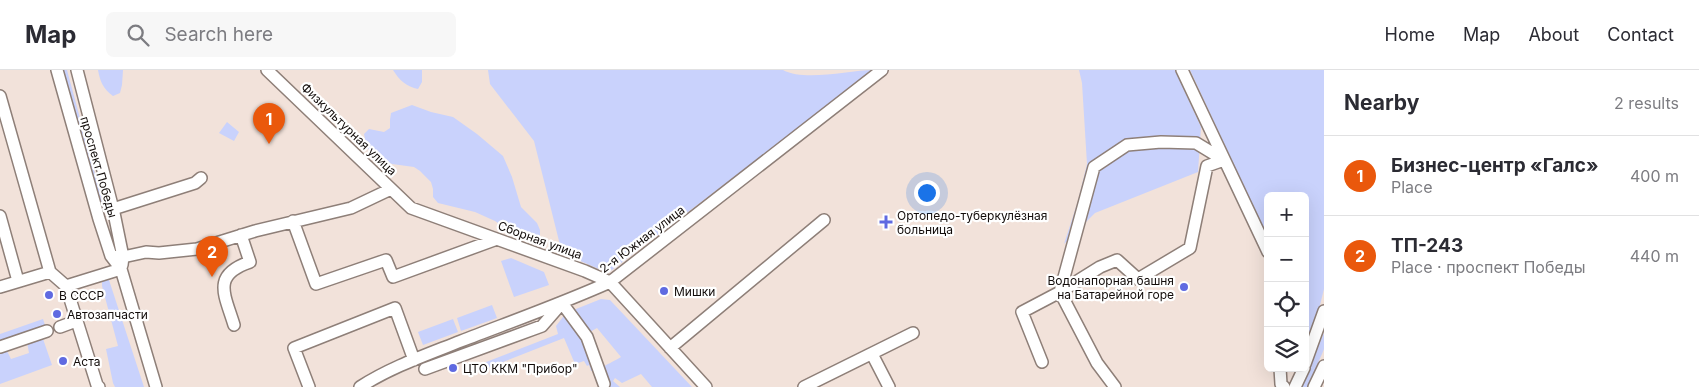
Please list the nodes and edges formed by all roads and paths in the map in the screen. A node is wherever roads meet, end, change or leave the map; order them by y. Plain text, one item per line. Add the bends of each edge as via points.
1 (57, 70) edge
2 (77, 70) edge
3 (267, 70) edge
4 (882, 70) edge
5 (1182, 70) edge
6 (0, 96) edge
7 (1224, 160) junction
8 (201, 178) dead end
9 (391, 189) junction
10 (411, 208) joint
11 (113, 209) junction
12 (0, 216) edge
13 (824, 220) dead end
14 (293, 221) junction
15 (241, 235) junction
16 (497, 239) junction
17 (1264, 244) edge
18 (122, 263) junction
19 (50, 272) junction
20 (18, 281) junction
21 (610, 282) junction
22 (0, 286) edge
23 (66, 286) junction
24 (1060, 292) junction
25 (562, 303) junction
26 (1324, 311) edge
27 (76, 321) junction
28 (234, 325) dead end
29 (60, 327) dead end
30 (47, 331) dead end
31 (913, 333) dead end
32 (0, 347) edge
33 (670, 348) junction
34 (1309, 353) edge
35 (872, 354) junction
36 (414, 360) junction
37 (1042, 362) dead end
38 (1324, 366) edge
39 (425, 369) dead end
40 (1279, 372) edge
41 (1302, 372) edge
42 (604, 384) dead end
43 (96, 386) edge
44 (703, 386) edge
45 (156, 387) edge
46 (309, 387) edge
47 (360, 387) edge
48 (804, 387) edge
49 (889, 387) edge
50 (1114, 387) edge
51 (1284, 387) edge
52 (1295, 387) edge
53 (1314, 387) edge

1 - 18 street, проспект Победы via 111,256
2 - 11 street, проспект Победы
3 - 9 street, Физкультурная улица
4 - 21 street, 2-я Южная улица
5 - 7 street
6 - 19 street
7 - 17 street
7 - 24 street via 1207,166 1190,248 1138,278 1117,260
7 - 24 street via 1196,143 1161,142 1127,145 1094,167
8 - 11 street via 195,183
9 - 10 street, Физкультурная улица
9 - 14 street via 351,208
10 - 16 street, Сборная улица
11 - 18 street, проспект Победы
12 - 20 street
13 - 33 street
14 - 15 street
14 - 16 street via 316,284 386,260 393,278
15 - 18 street via 188,251 146,252
15 - 28 street via 250,262 226,277 223,287
16 - 21 street, Сборная улица
18 - 23 street
18 - 45 street, проспект Победы
19 - 20 street
19 - 23 street
20 - 22 street
21 - 25 street, 2-я Южная улица
21 - 33 street, Сборная улица
23 - 27 street
24 - 37 street via 1022,312
24 - 50 street via 1097,363
25 - 36 street, 2-я Южная улица
25 - 39 street via 542,326
25 - 42 street via 587,337
26 - 34 street
27 - 29 street
27 - 43 street
30 - 32 street
31 - 35 street
33 - 44 street, Сборная улица
35 - 48 street
35 - 49 street
36 - 46 street via 395,308 294,348
36 - 47 street, 2-я Южная улица
38 - 53 street
40 - 51 street
41 - 52 street

